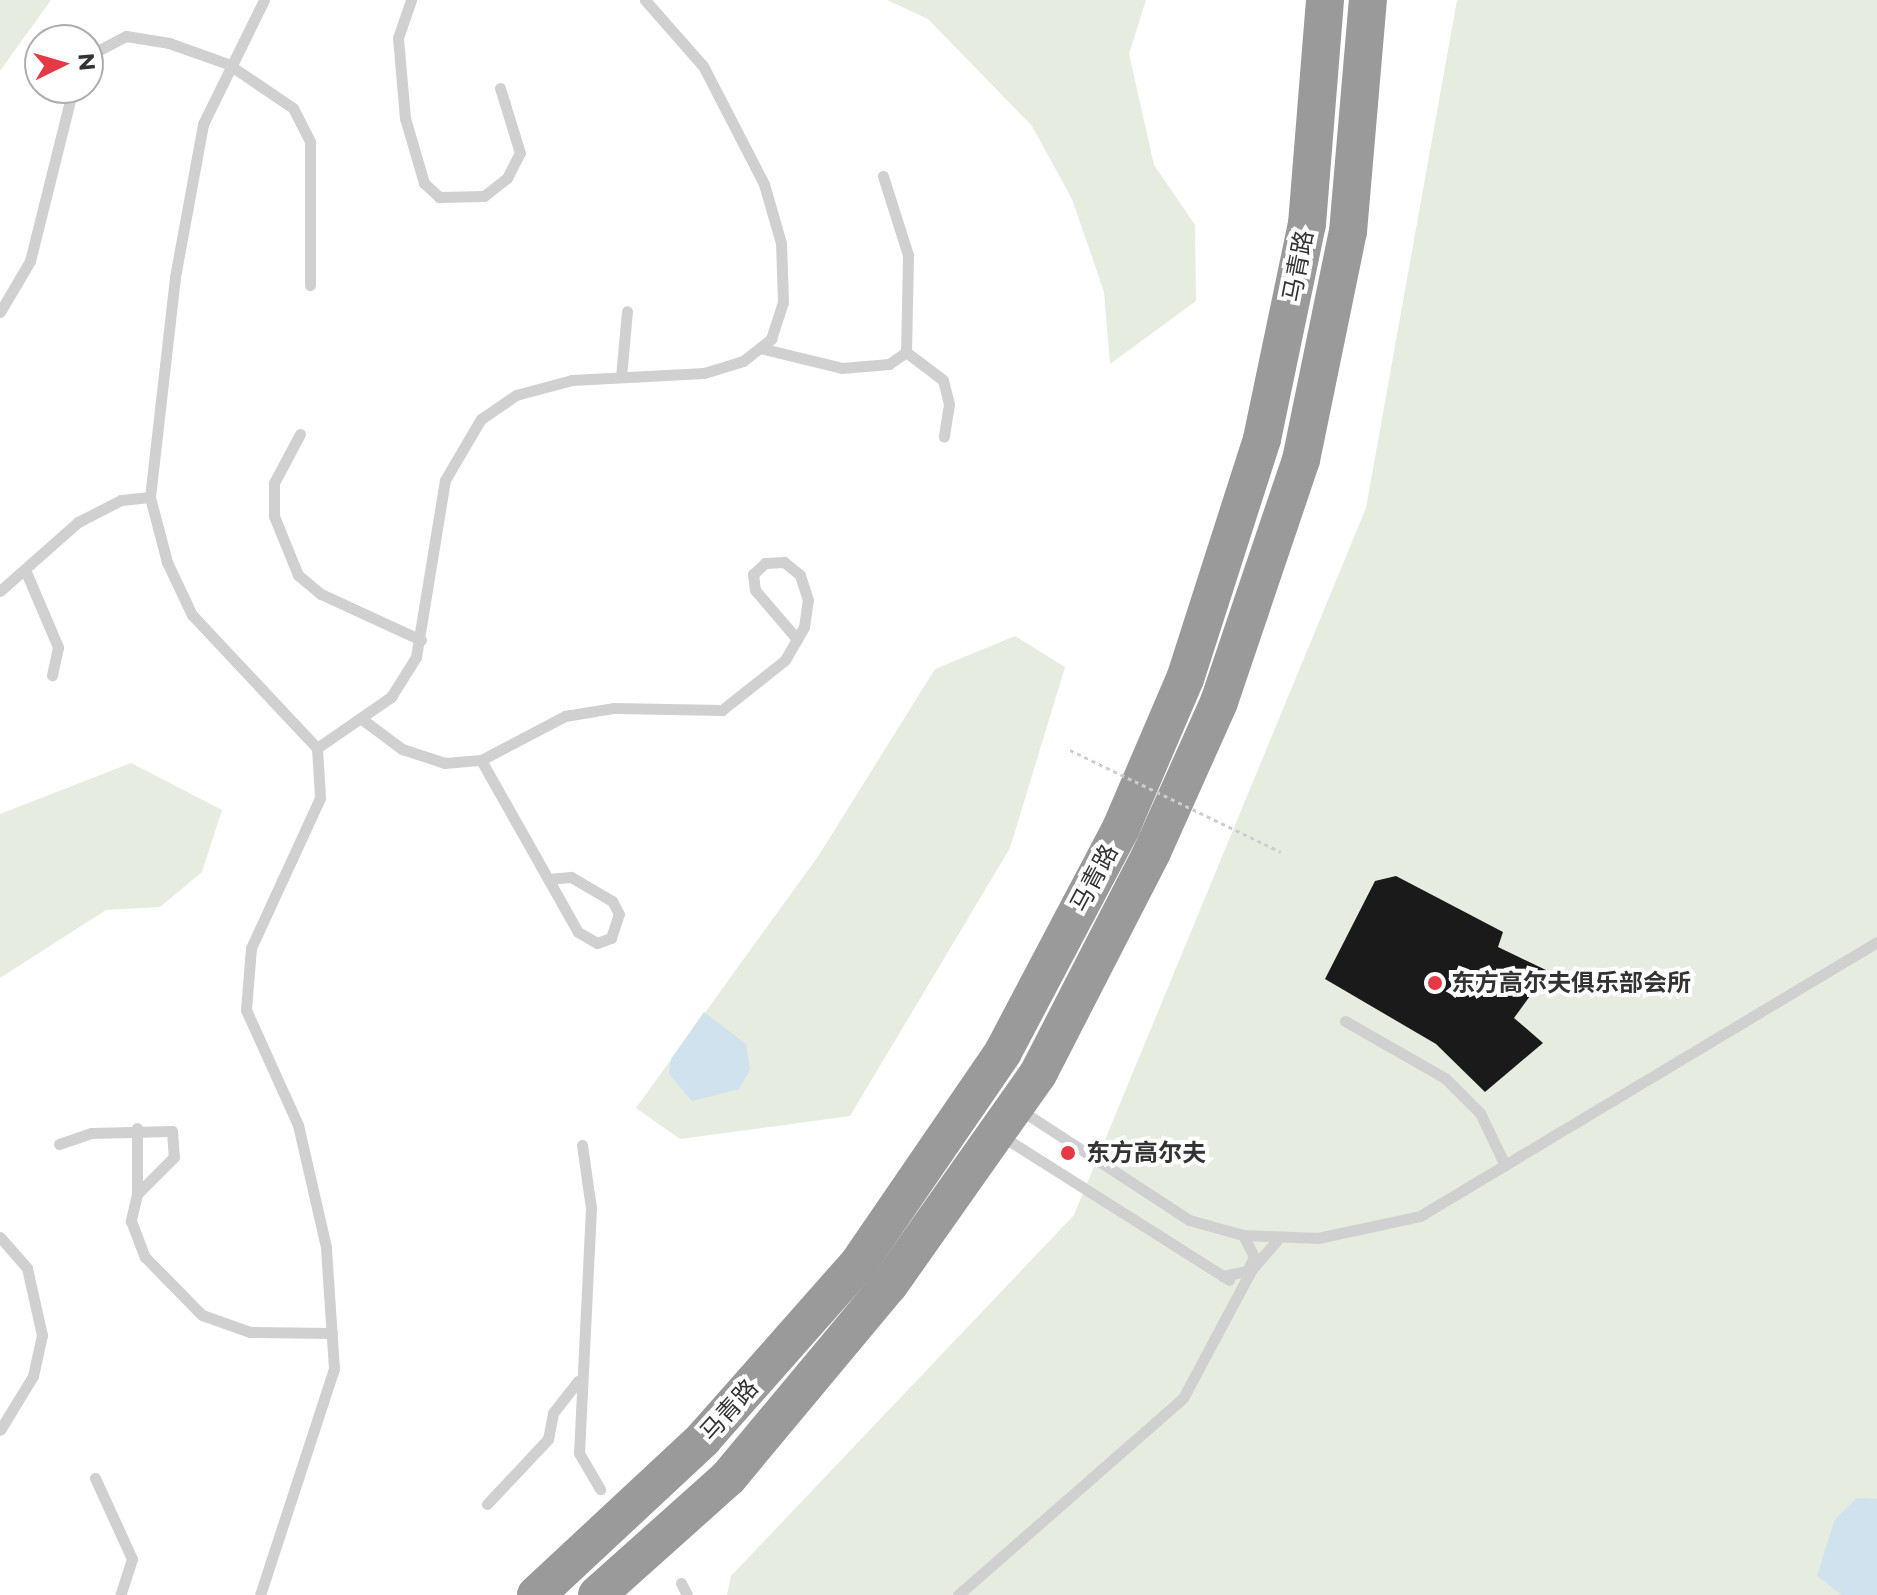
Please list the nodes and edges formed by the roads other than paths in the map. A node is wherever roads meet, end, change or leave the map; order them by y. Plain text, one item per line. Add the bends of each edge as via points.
1 (264, 0) edge
2 (411, 0) edge
3 (645, 0) edge
4 (1325, 0) edge
5 (1368, 0) edge
6 (104, 48) edge
7 (228, 64) junction
8 (500, 88) dead end
9 (69, 104) edge
10 (883, 176) dead end
11 (310, 285) dead end
12 (627, 311) dead end
13 (0, 312) edge
14 (760, 348) junction
15 (906, 352) junction
16 (621, 377) junction
17 (300, 434) dead end
18 (944, 437) dead end
19 (150, 497) junction
20 (26, 572) junction
21 (0, 591) edge
22 (797, 639) junction
23 (421, 640) junction
24 (52, 675) dead end
25 (363, 720) junction
26 (317, 748) junction
27 (481, 760) junction
28 (550, 879) junction
29 (1877, 942) edge
30 (1345, 1021) dead end
31 (1006, 1119) junction
32 (137, 1128) junction
33 (59, 1144) dead end
34 (582, 1145) dead end
35 (1505, 1165) junction
36 (137, 1194) junction
37 (1243, 1235) junction
38 (0, 1237) edge
39 (1277, 1240) junction
40 (1223, 1276) junction
41 (1241, 1287) junction
42 (332, 1333) junction
43 (578, 1381) junction
44 (0, 1430) edge
45 (95, 1478) dead end
46 (600, 1489) dead end
47 (487, 1504) dead end
48 (681, 1583) dead end
49 (120, 1595) edge
50 (260, 1595) edge
51 (536, 1595) edge
52 (597, 1595) edge
53 (687, 1595) edge
54 (958, 1595) edge

1 - 7 lane
2 - 8 lane via 398,38 405,118 424,183 439,197 484,196 507,178 520,153
3 - 14 lane via 703,66 764,184 781,243 783,302 771,339
4 - 51 highway, 马青路 via 1307,224 1262,439 1185,679 1121,828 1003,1052 858,1264 703,1439
5 - 31 highway, 马青路 via 1348,232 1301,460 1219,702 1158,838
6 - 7 lane via 126,36
7 - 11 lane via 293,108 310,142
7 - 19 lane via 203,124 175,277
9 - 13 lane via 30,261
10 - 15 lane via 908,255
12 - 16 lane
14 - 15 lane via 842,368 889,364
14 - 16 lane via 704,373
15 - 18 lane via 943,380 949,404
16 - 23 lane via 572,380 516,395 481,419 445,480
17 - 23 lane via 274,483 274,516 298,575 321,594
19 - 20 lane via 121,500 78,522
19 - 26 lane via 167,562 192,615
20 - 21 lane
20 - 24 lane via 58,647
22 - 22 lane via 755,590 753,574 765,563 784,562 800,575 808,600
22 - 27 lane via 785,660 722,710 614,708 565,716
23 - 25 lane via 391,697
25 - 26 lane
25 - 27 lane via 402,749 445,763
26 - 42 lane via 320,798 251,948 246,1010 298,1125 326,1247
27 - 28 lane
28 - 28 lane via 578,932 597,943 611,938 619,914 612,901 571,877
29 - 35 lane
30 - 35 lane via 1445,1078 1480,1113
31 - 37 lane via 1189,1220
31 - 40 lane
31 - 52 highway, 马青路 via 889,1285 728,1478
32 - 33 lane
32 - 36 lane
32 - 36 lane via 172,1131 174,1157
34 - 43 lane via 591,1208
35 - 39 lane via 1420,1216 1369,1231
36 - 42 lane via 131,1221 145,1257 202,1315 250,1332
37 - 39 lane
37 - 40 lane via 1254,1257 1247,1271
38 - 44 lane via 27,1268 40,1300 42,1335 23,1399
39 - 41 lane
40 - 41 lane
41 - 54 lane via 1183,1398
42 - 50 lane via 334,1369
43 - 46 lane via 579,1453
43 - 47 lane via 553,1413 548,1439
45 - 49 lane via 132,1559
48 - 53 lane

